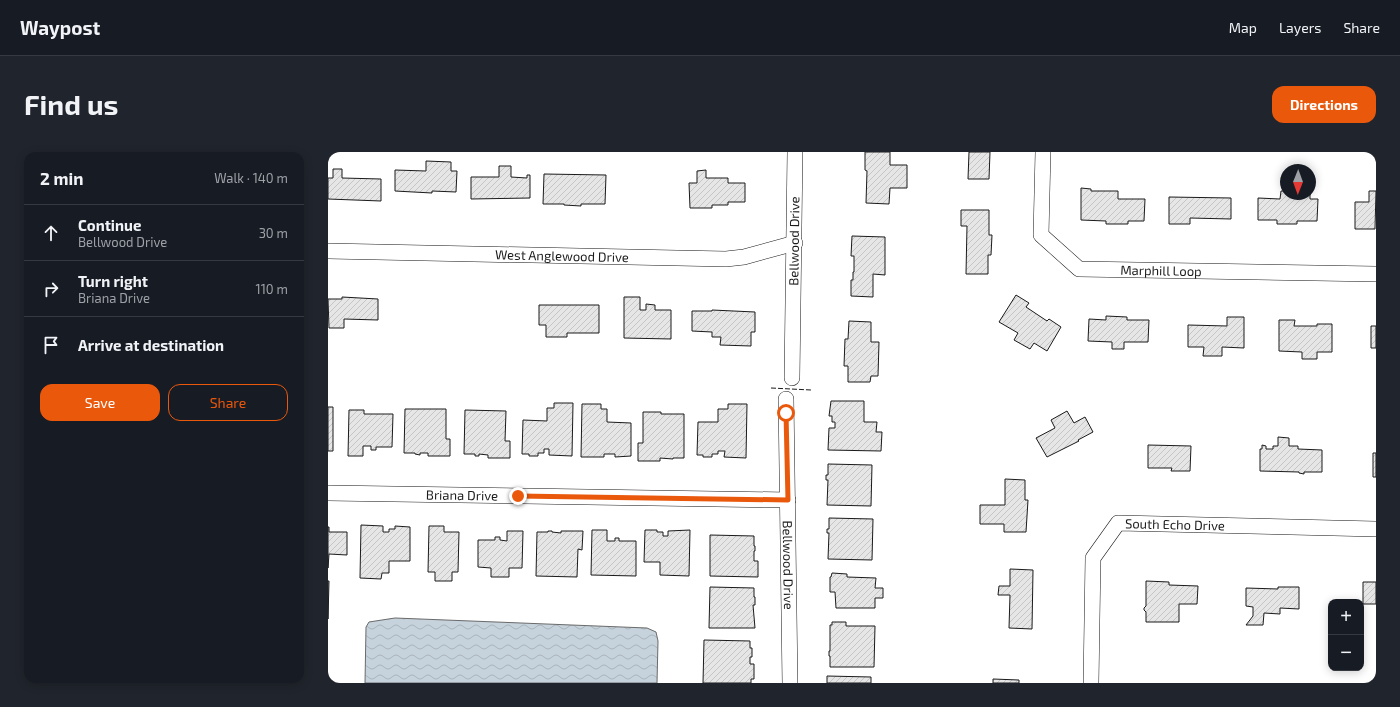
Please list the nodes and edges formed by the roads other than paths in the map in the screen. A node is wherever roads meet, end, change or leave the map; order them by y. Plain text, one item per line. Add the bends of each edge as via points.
1 (795, 152) edge
2 (1043, 152) edge
3 (795, 243) junction
4 (328, 251) edge
5 (1376, 274) edge
6 (792, 378) dead end
7 (786, 399) dead end
8 (328, 493) edge
9 (788, 500) junction
10 (1376, 529) edge
11 (790, 683) edge
12 (1091, 683) edge

1 - 3 street, Bellwood Drive
2 - 5 street, Marphill Loop via 1042,235 1079,270
3 - 4 street, West Anglewood Drive via 726,259
3 - 6 street, Bellwood Drive
7 - 9 street, Bellwood Drive
8 - 9 street, Briana Drive
9 - 11 street, Bellwood Drive
10 - 12 street, South Echo Drive via 1118,523 1093,558

